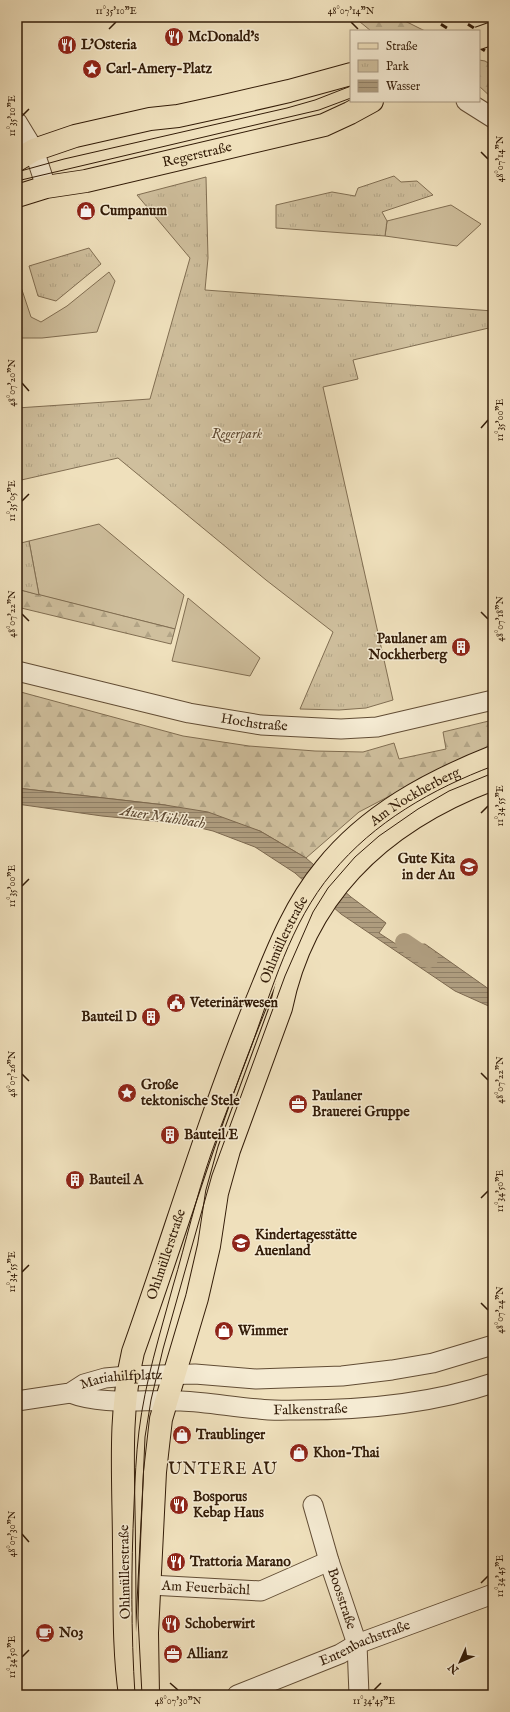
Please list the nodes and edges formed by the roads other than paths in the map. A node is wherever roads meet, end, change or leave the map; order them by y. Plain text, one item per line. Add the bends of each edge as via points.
1 (493, 33) edge
2 (480, 38) edge
3 (350, 74) edge
4 (370, 102) edge
5 (468, 102) edge
6 (493, 118) edge
7 (17, 122) edge
8 (26, 155) edge
9 (46, 188) junction
10 (17, 196) edge
11 (17, 671) edge
12 (493, 700) edge
13 (493, 757) edge
14 (493, 779) edge
15 (344, 847) joint
16 (373, 848) joint
17 (493, 1345) edge
18 (174, 1375) junction
19 (127, 1376) junction
20 (493, 1383) edge
21 (70, 1393) junction
22 (125, 1400) junction
23 (166, 1400) junction
24 (17, 1401) edge
25 (313, 1505) dead end
26 (329, 1561) junction
27 (150, 1585) junction
28 (493, 1594) edge
29 (357, 1644) junction
30 (130, 1695) edge
31 (148, 1695) edge
32 (237, 1695) edge
33 (359, 1695) edge

1 - 2 main road, bridge
3 - 8 main road via 289,91 82,135
4 - 9 main road, Regerstraße via 324,125 284,136
5 - 6 street
7 - 8 street
8 - 9 street
9 - 10 main road, Regerstraße
11 - 12 street, Hochstraße via 189,712 261,725 341,729 377,727
13 - 15 main road, Am Nockherberg via 421,790 374,821
14 - 16 main road, Am Nockherberg via 431,807 399,827
15 - 19 main road, Ohlmüllerstraße via 316,880 288,926 258,997 214,1110
16 - 18 main road, Ohlmüllerstraße via 348,871 327,897 309,930 286,984 281,1008 229,1150 217,1193 209,1246 197,1298
17 - 18 street via 434,1362 342,1376 256,1379 206,1374
18 - 19 street, Mariahilfplatz
18 - 23 main road, Ohlmüllerstraße
19 - 21 street, Mariahilfplatz via 105,1378 84,1384
19 - 22 main road, Ohlmüllerstraße
20 - 23 street, Falkenstraße via 394,1405 328,1410 260,1410
21 - 22 street, Mariahilfplatz via 102,1401
21 - 24 street, Mariahilfplatz
22 - 23 street, Falkenstraße
22 - 30 main road, Ohlmüllerstraße via 123,1436 126,1644
23 - 27 main road, Ohlmüllerstraße via 157,1444
25 - 26 street, Boosstraße
26 - 27 street, Am Feuerbächl via 261,1591
26 - 29 street, Boosstraße
27 - 31 main road, Ohlmüllerstraße
28 - 29 street, Entenbachstraße
29 - 32 street, Entenbachstraße via 340,1654
29 - 33 street, Boosstraße

